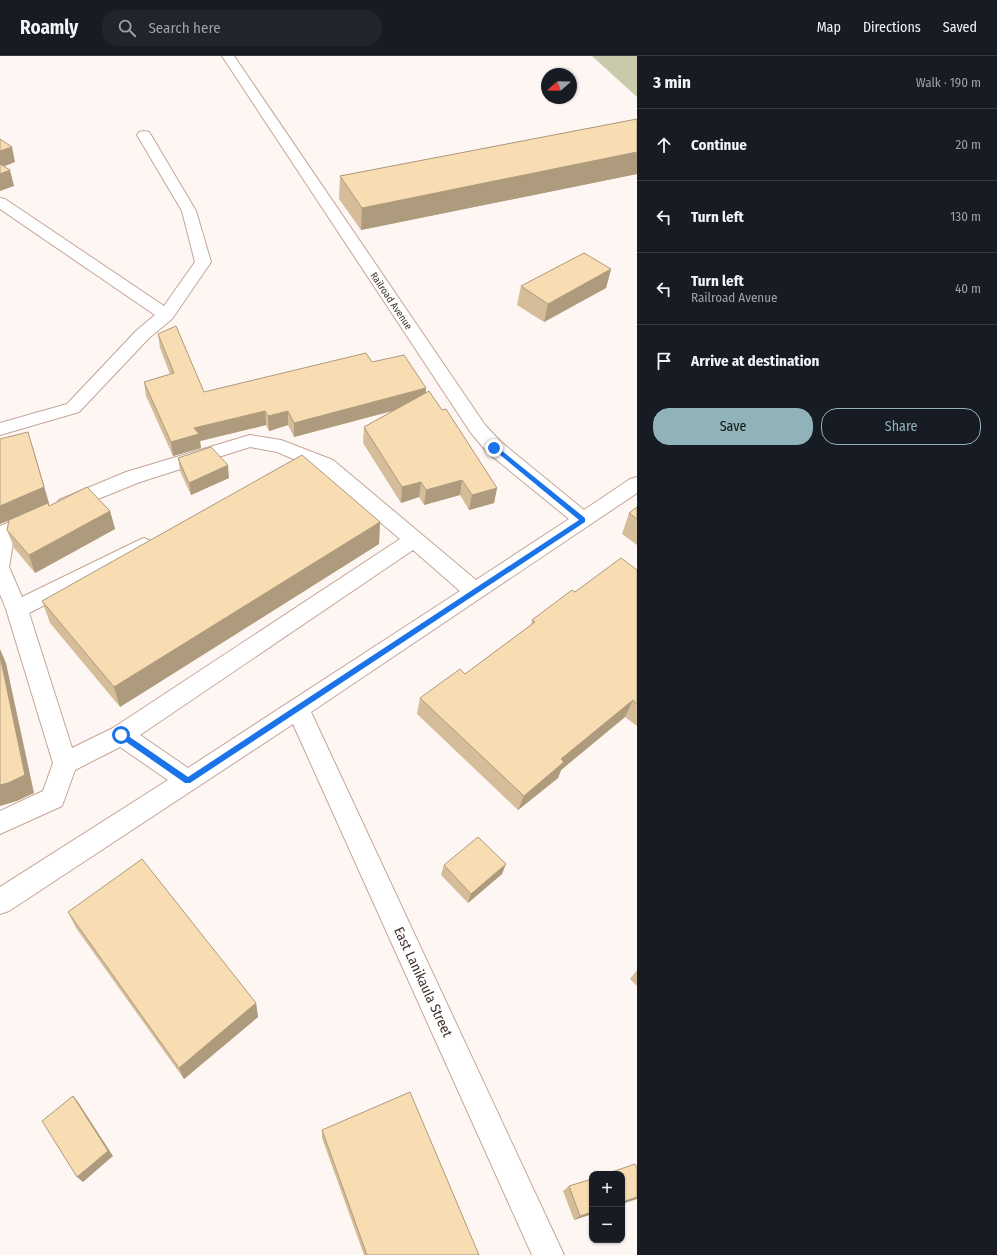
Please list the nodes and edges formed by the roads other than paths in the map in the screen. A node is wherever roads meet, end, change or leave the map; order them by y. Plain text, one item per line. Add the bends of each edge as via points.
1 (228, 56) edge
2 (144, 135) dead end
3 (0, 202) edge
4 (166, 315) junction
5 (0, 429) edge
6 (637, 484) edge
7 (583, 520) junction
8 (2, 533) edge
9 (159, 539) edge
10 (415, 539) junction
11 (0, 566) edge
12 (0, 569) edge
13 (475, 591) junction
14 (18, 608) junction
15 (298, 709) junction
16 (121, 735) junction
17 (65, 763) junction
18 (188, 781) junction
19 (0, 823) edge
20 (0, 902) edge
21 (548, 1255) edge

1 - 7 street, Railroad Avenue via 485,438
2 - 4 street via 189,211 203,262
3 - 4 street
4 - 5 street via 143,334 73,408
6 - 7 street
7 - 13 street
8 - 10 street via 133,476 250,441 281,446 326,465
8 - 11 street
9 - 14 street
10 - 13 street
10 - 16 street
12 - 14 street
13 - 15 street
14 - 17 street
15 - 18 street
15 - 21 street, East Lanikaula Street
16 - 17 street
16 - 18 street
17 - 19 street via 53,798
18 - 20 street

